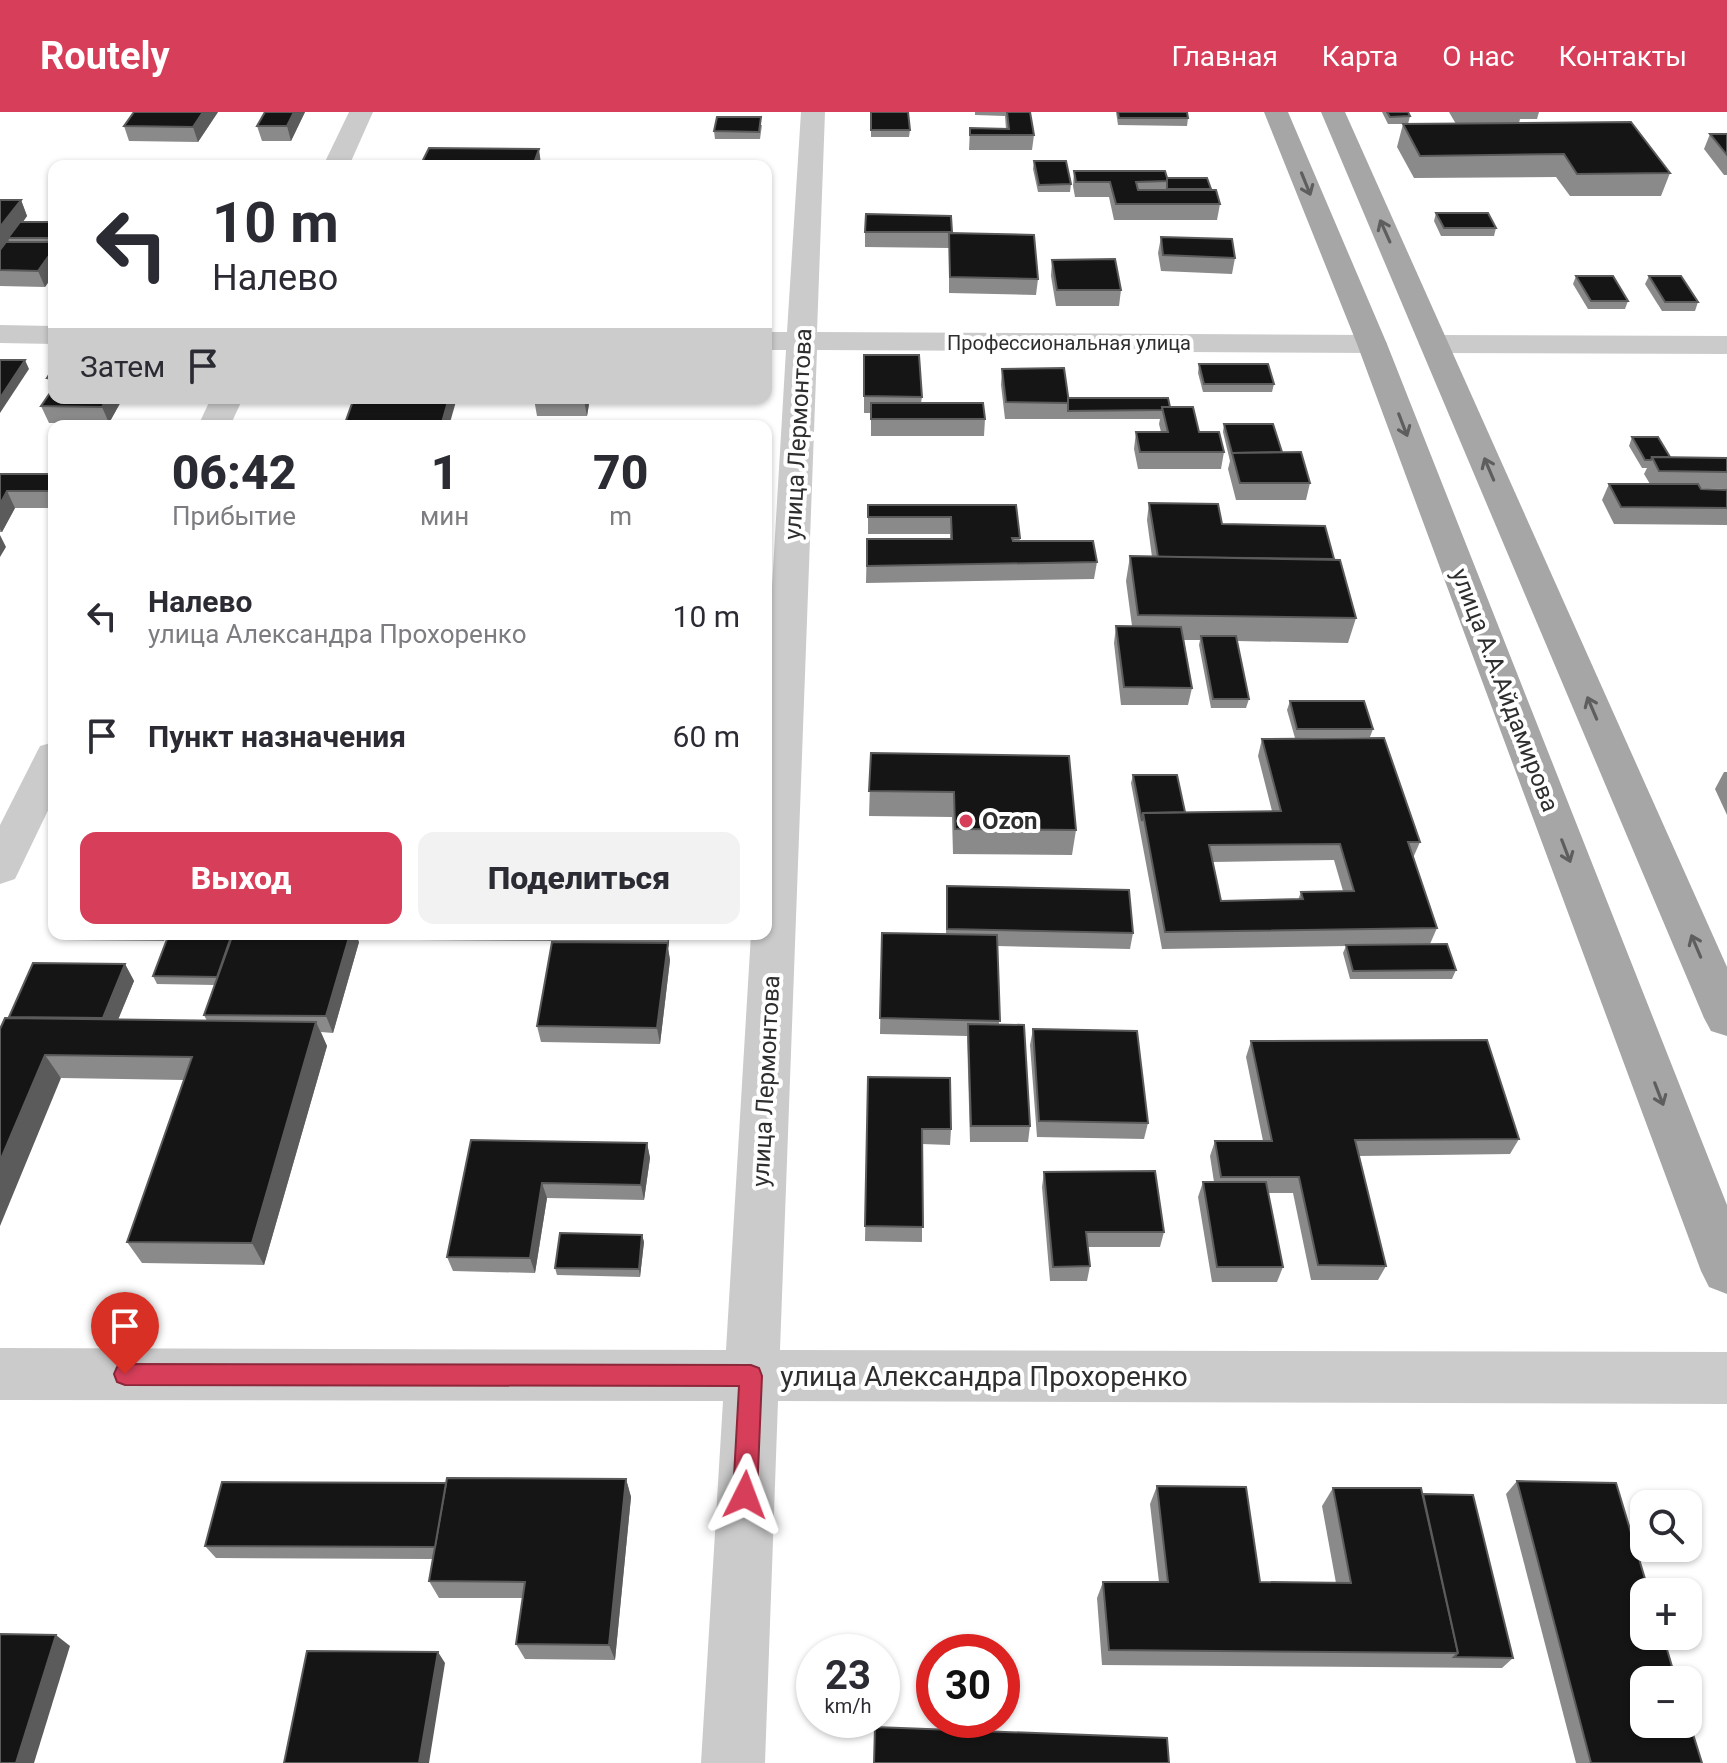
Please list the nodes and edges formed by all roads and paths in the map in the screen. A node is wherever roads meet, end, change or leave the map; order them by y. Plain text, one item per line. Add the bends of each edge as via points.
1 (361, 112) edge
2 (813, 112) edge
3 (1276, 112) edge
4 (1333, 112) edge
5 (339, 160) edge
6 (0, 334) edge
7 (48, 335) edge
8 (784, 342) edge
9 (1372, 344) junction
10 (1434, 344) junction
11 (1727, 345) edge
12 (772, 718) edge
13 (48, 768) edge
14 (0, 868) edge
15 (765, 940) edge
16 (1727, 1018) edge
17 (1727, 1271) edge
18 (0, 1374) edge
19 (751, 1376) junction
20 (1727, 1378) edge
21 (733, 1763) edge

1 - 5 street
2 - 8 street, улица Лермонтова
3 -> 9 main road, улица А.А.Айдамирова
10 -> 4 main road
6 - 7 street
8 - 9 street, Профессиональная улица
8 - 12 street, улица Лермонтова
9 -> 17 main road, улица А.А.Айдамирова
10 - 11 street
16 -> 10 main road
13 - 14 street
15 - 19 street, улица Лермонтова
18 - 19 street, улица Александра Прохоренко
19 - 20 street, улица Александра Прохоренко
19 - 21 street, улица Лермонтова

